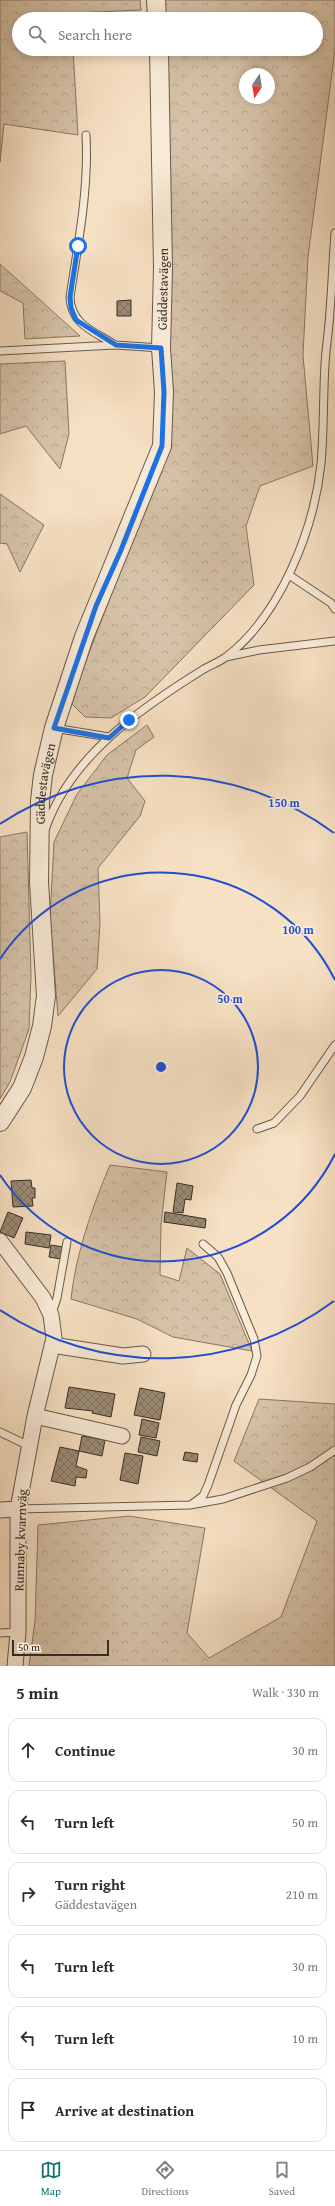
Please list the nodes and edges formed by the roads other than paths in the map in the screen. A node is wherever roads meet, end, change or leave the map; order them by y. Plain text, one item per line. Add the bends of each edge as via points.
1 (156, 0) edge
2 (157, 12) edge
3 (159, 56) edge
4 (86, 135) dead end
5 (335, 233) edge
6 (116, 345) junction
7 (161, 348) junction
8 (0, 351) edge
9 (289, 575) junction
10 (335, 609) edge
11 (335, 641) edge
12 (226, 657) junction
13 (54, 728) junction
14 (109, 738) junction
15 (39, 847) junction
16 (335, 1045) edge
17 (0, 1122) edge
18 (257, 1129) dead end
19 (0, 1241) edge
20 (67, 1242) dead end
21 (203, 1244) dead end
22 (51, 1315) junction
23 (52, 1345) junction
24 (143, 1354) dead end
25 (35, 1416) junction
26 (0, 1432) edge
27 (122, 1436) dead end
28 (29, 1446) junction
29 (335, 1450) edge
30 (190, 1505) junction
31 (18, 1509) junction
32 (0, 1510) edge
33 (18, 1632) junction
34 (0, 1633) edge
35 (15, 1666) edge

1 - 2 street
3 - 7 street, Gäddestavägen via 163,268
4 - 6 lane via 84,200 70,297 71,308 76,320
5 - 9 lane via 325,364 321,465 310,514
6 - 7 lane
6 - 8 lane
7 - 13 street, Gäddestavägen via 164,392 162,446 96,606
9 - 10 lane via 331,603
9 - 12 lane via 260,623
11 - 12 lane
12 - 14 lane via 129,720
13 - 14 lane
13 - 15 street, Gäddestavägen via 43,775
14 - 15 lane via 92,753 70,781 46,825
15 - 17 street, Gäddestavägen via 46,996 42,1026 22,1088
16 - 18 lane via 300,1096 274,1123
19 - 22 street, Runnaby kvarnväg via 43,1298
20 - 22 lane via 57,1298
21 - 30 lane via 218,1257 227,1273 254,1339 258,1356 236,1405 203,1496
22 - 23 street, Runnaby kvarnväg via 54,1338
23 - 24 street via 123,1356
23 - 25 street, Runnaby kvarnväg
25 - 27 street
25 - 28 street, Runnaby kvarnväg
26 - 28 lane
28 - 31 street, Runnaby kvarnväg
29 - 30 lane via 310,1467 269,1485 223,1499
30 - 31 lane
31 - 32 street
31 - 33 street, Runnaby kvarnväg
33 - 34 lane
33 - 35 street, Runnaby kvarnväg

